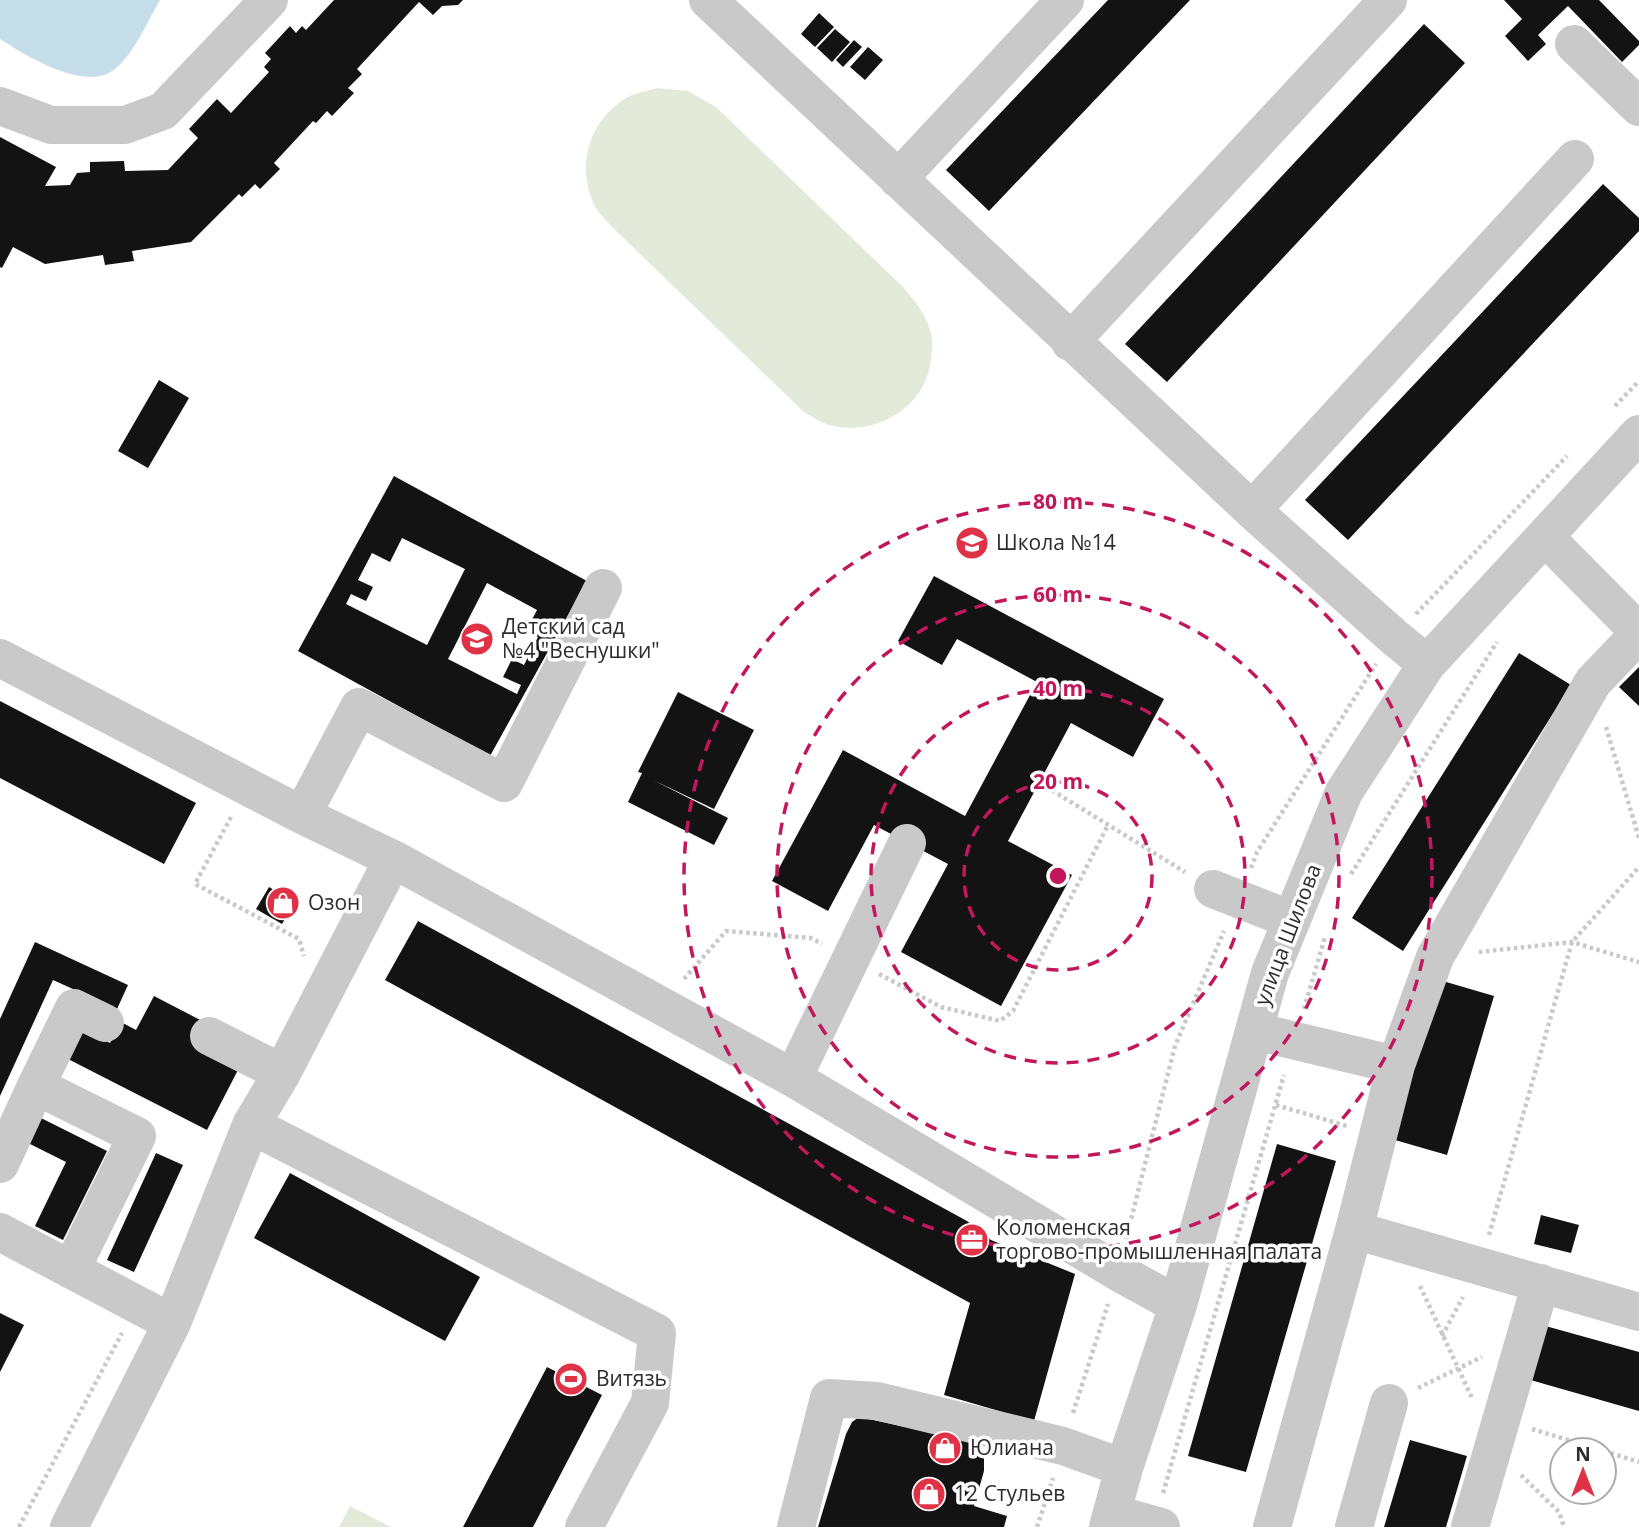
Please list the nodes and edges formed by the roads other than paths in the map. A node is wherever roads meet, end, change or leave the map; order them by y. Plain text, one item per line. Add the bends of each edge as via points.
1 (269, 0) edge
2 (708, 0) edge
3 (1065, 0) edge
4 (1388, 0) edge
5 (1574, 44) dead end
6 (0, 106) edge
7 (1639, 107) edge
8 (1575, 159) dead end
9 (898, 179) junction
10 (1070, 342) junction
11 (1639, 434) edge
12 (1252, 510) junction
13 (1545, 537) junction
14 (603, 588) dead end
15 (1639, 633) edge
16 (0, 658) edge
17 (1427, 664) junction
18 (302, 815) junction
19 (907, 843) dead end
20 (393, 859) junction
21 (1213, 889) road end
22 (1309, 927) junction
23 (105, 1023) dead end
24 (1254, 1031) junction
25 (209, 1036) dead end
26 (1396, 1065) junction
27 (282, 1073) junction
28 (793, 1078) junction
29 (36, 1086) junction
30 (251, 1125) junction
31 (0, 1164) edge
32 (1354, 1230) junction
33 (0, 1232) edge
34 (71, 1270) junction
35 (1541, 1283) junction
36 (1178, 1305) junction
37 (1639, 1312) edge
38 (172, 1324) junction
39 (1389, 1403) dead end
40 (1124, 1468) junction
41 (1110, 1520) edge
42 (1157, 1526) edge
43 (69, 1527) edge
44 (584, 1527) edge
45 (796, 1527) edge
46 (1272, 1527) edge
47 (1354, 1527) edge
48 (1470, 1527) edge

1 - 6 street via 163,111 125,125 51,125
2 - 9 street
3 - 9 street
4 - 10 street
5 - 7 street
8 - 12 street
9 - 10 street
10 - 12 street
11 - 13 street, улица Шилова
12 - 17 street
13 - 15 street
13 - 17 street, улица Шилова
14 - 18 street via 504,783 359,707
15 - 26 street via 1593,682 1435,957
16 - 18 street
17 - 22 street, улица Шилова via 1344,792
18 - 20 street
19 - 28 street
20 - 27 street
20 - 28 street
21 - 22 street
22 - 24 street, улица Шилова via 1270,973
23 - 29 street via 74,1007
24 - 26 street
24 - 36 street, улица Шилова
25 - 27 street
26 - 32 street
27 - 30 street
28 - 36 street
29 - 31 street
29 - 34 street via 136,1136
30 - 38 street
30 - 44 street via 657,1333 650,1403
32 - 35 street
32 - 46 street
33 - 34 street
34 - 38 street
35 - 37 street
35 - 48 street
36 - 40 street, улица Шилова
38 - 43 street
39 - 47 street
40 - 41 street, улица Шилова
40 - 45 street via 1063,1446 877,1401 829,1398
41 - 42 street

